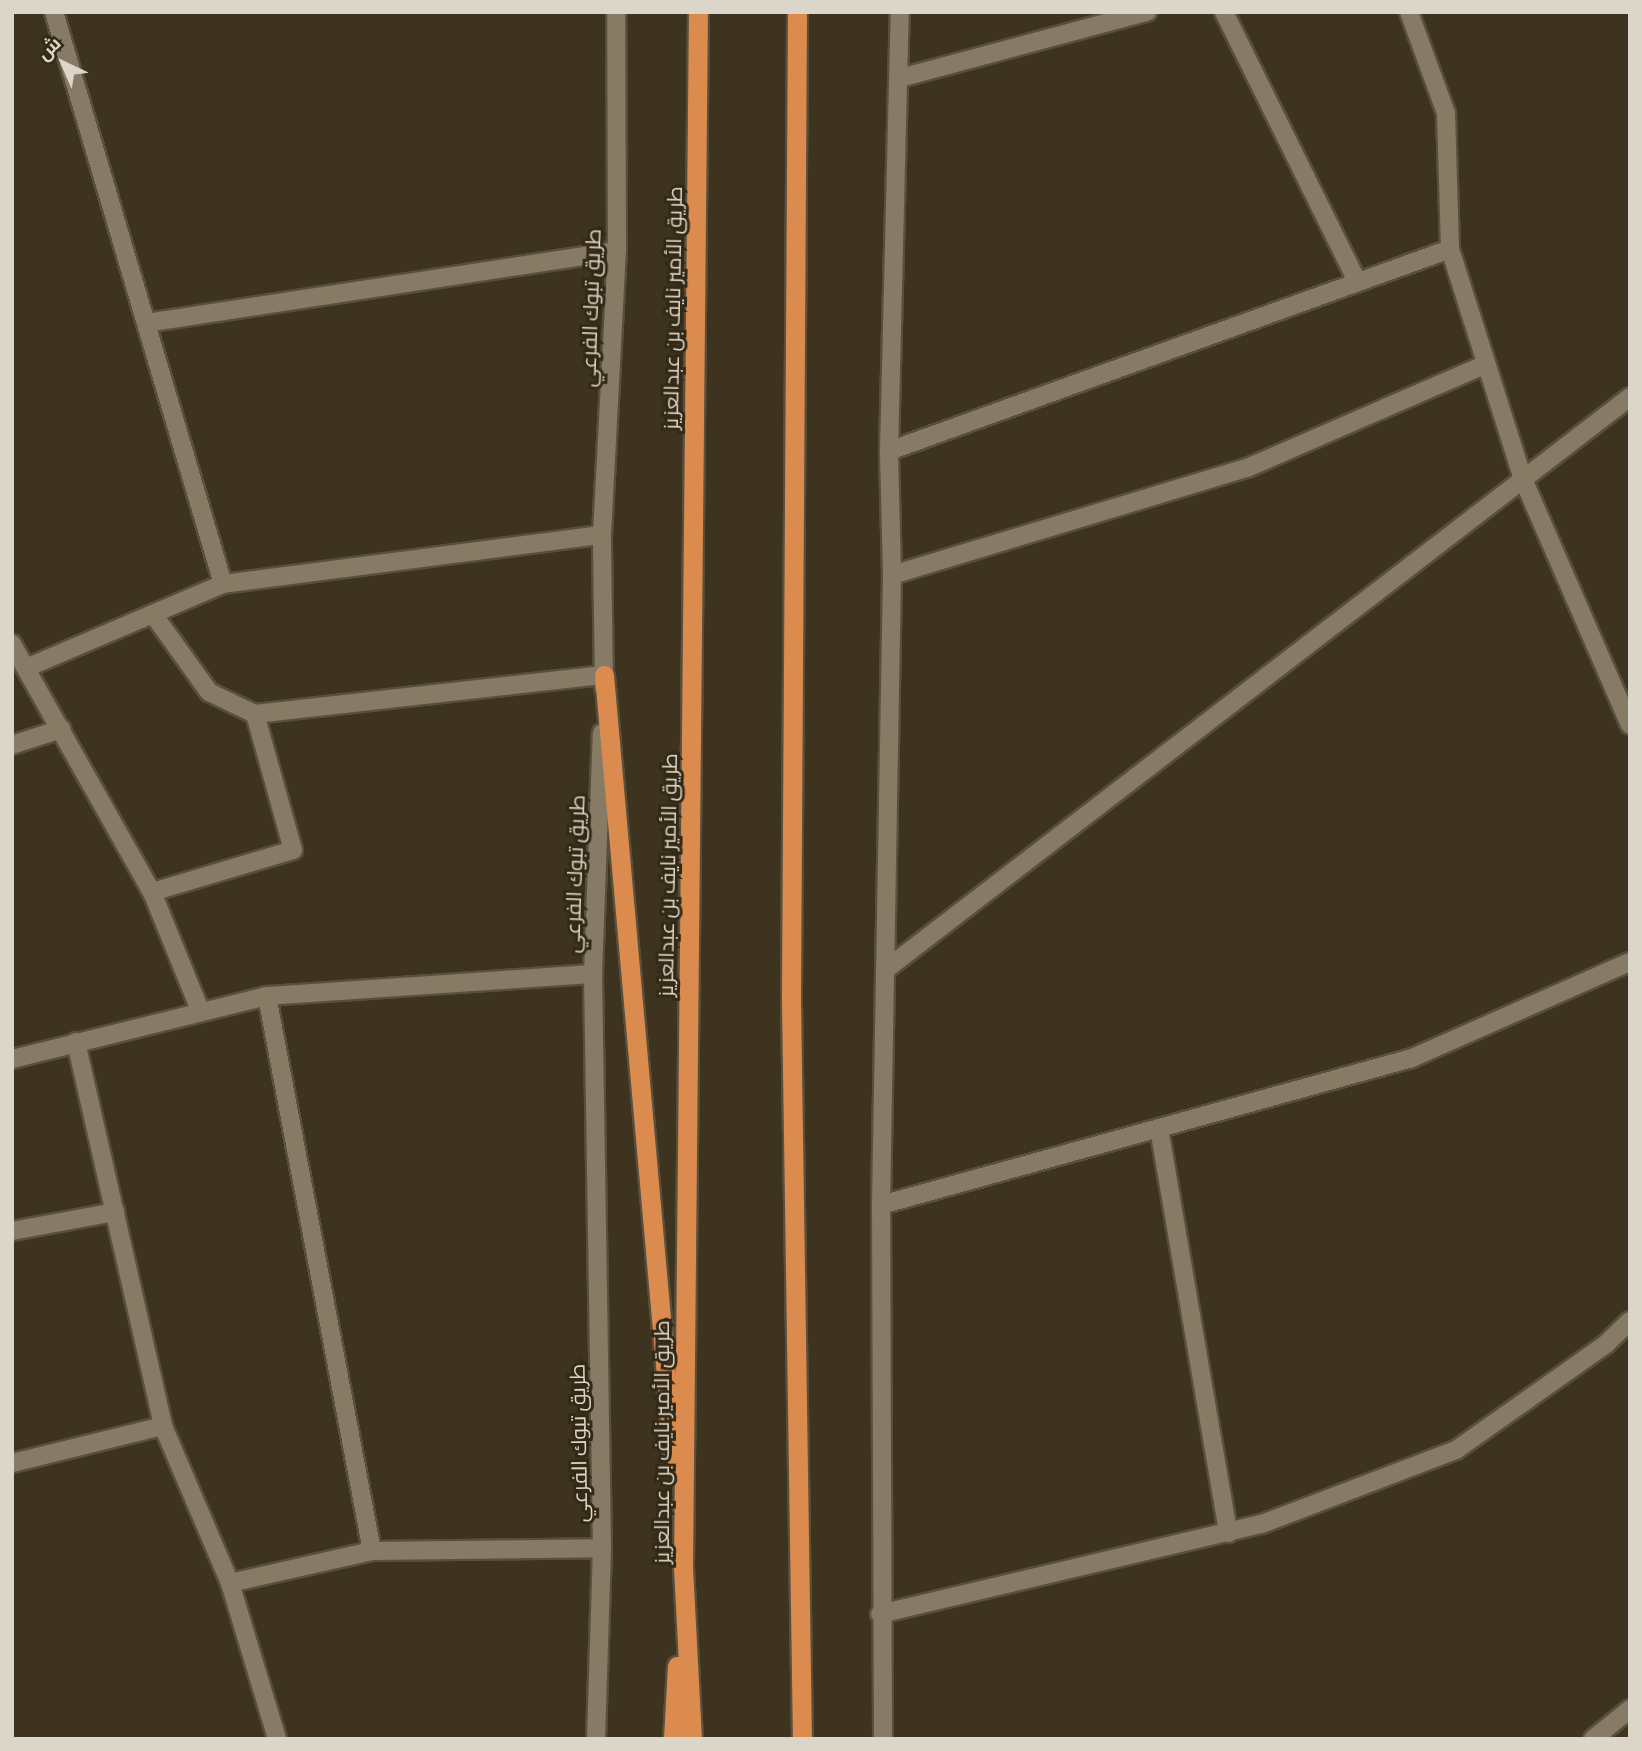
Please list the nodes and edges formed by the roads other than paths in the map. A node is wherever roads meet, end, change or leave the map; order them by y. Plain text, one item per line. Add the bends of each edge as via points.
1 (54, 12) edge
2 (616, 12) edge
3 (698, 12) edge
4 (797, 12) edge
5 (900, 12) edge
6 (1147, 12) edge
7 (1224, 12) edge
8 (1409, 12) edge
9 (900, 79) junction
10 (1450, 250) junction
11 (617, 251) junction
12 (1357, 281) junction
13 (146, 323) junction
14 (1486, 364) junction
15 (1630, 397) edge
16 (889, 451) junction
17 (1523, 479) junction
18 (601, 535) junction
19 (892, 575) junction
20 (223, 584) junction
21 (153, 614) junction
22 (12, 644) edge
23 (26, 667) junction
24 (604, 675) junction
25 (255, 715) junction
26 (1630, 725) edge
27 (61, 729) junction
28 (12, 745) edge
29 (152, 892) junction
30 (1630, 962) edge
31 (885, 970) junction
32 (593, 974) junction
33 (267, 996) junction
34 (201, 1010) junction
35 (76, 1042) junction
36 (12, 1059) edge
37 (1159, 1128) junction
38 (881, 1205) junction
39 (115, 1212) junction
40 (12, 1231) edge
41 (1630, 1321) edge
42 (163, 1426) junction
43 (12, 1463) edge
44 (1228, 1533) junction
45 (602, 1548) junction
46 (372, 1551) junction
47 (683, 1570) junction
48 (230, 1583) junction
49 (880, 1614) junction
50 (1630, 1709) edge
51 (592, 1738) edge
52 (277, 1739) edge
53 (673, 1739) edge
54 (692, 1739) edge
55 (802, 1739) edge
56 (883, 1739) edge
57 (1593, 1739) edge

1 - 13 street
2 - 11 street, طريق تبوك الفرعي
3 - 47 highway, طريق الأمير نايف بن عبدالعزيز
4 - 55 highway via 791,1001
5 - 9 street
6 - 9 street
7 - 12 street
8 - 10 street via 1446,113
9 - 16 street
10 - 12 street
10 - 14 street
11 - 13 street
11 - 18 street, طريق تبوك الفرعي
12 - 16 street
13 - 20 street
14 - 17 street
14 - 19 street via 1247,468
15 - 17 street
16 - 19 street
17 - 26 street
17 - 31 street
18 - 20 street
18 - 24 street, طريق تبوك الفرعي
19 - 31 street
20 - 21 street
21 - 23 street
21 - 25 street via 209,692
22 - 23 street
23 - 27 street
24 - 25 street
24 - 32 street, طريق تبوك الفرعي
24 - 47 highway
25 - 29 street via 293,850
27 - 28 street
27 - 29 street
29 - 34 street
30 - 37 street via 1412,1058
31 - 38 street
32 - 33 street
32 - 45 street, طريق تبوك الفرعي
33 - 34 street
33 - 46 street
34 - 35 street
35 - 36 street
35 - 39 street
37 - 38 street
37 - 44 street
38 - 49 street
39 - 40 street
39 - 42 street
41 - 44 street via 1606,1344 1456,1450
42 - 43 street
42 - 48 street
44 - 49 street
45 - 46 street
45 - 51 street, طريق تبوك الفرعي
46 - 48 street
47 - 53 highway
47 - 54 highway, طريق الأمير نايف بن عبدالعزيز
48 - 52 street
49 - 56 street
50 - 57 street

